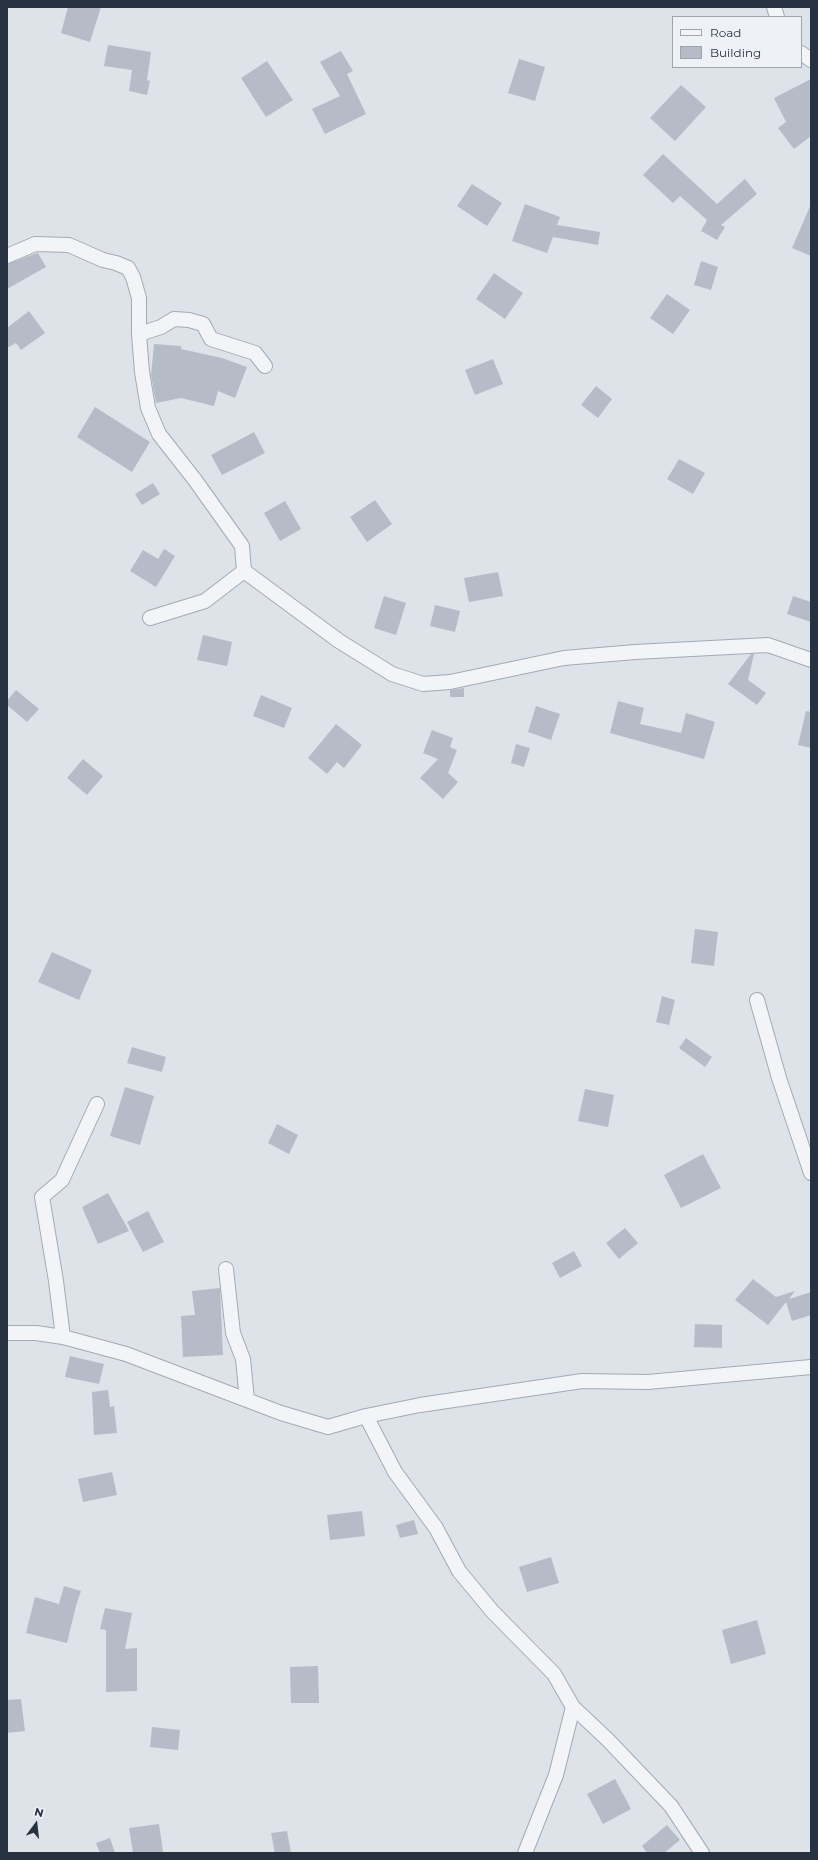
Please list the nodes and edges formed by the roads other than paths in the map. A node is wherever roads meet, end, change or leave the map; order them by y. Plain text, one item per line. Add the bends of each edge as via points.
1 (802, 54) edge
2 (811, 60) edge
3 (7, 256) edge
4 (139, 334) junction
5 (265, 366) dead end
6 (244, 571) junction
7 (150, 618) dead end
8 (811, 660) edge
9 (757, 1000) dead end
10 (97, 1104) dead end
11 (811, 1173) edge
12 (226, 1269) dead end
13 (7, 1333) edge
14 (63, 1337) junction
15 (811, 1367) edge
16 (247, 1400) junction
17 (366, 1416) junction
18 (573, 1707) junction
19 (524, 1853) edge
20 (702, 1853) edge

1 - 2 street
3 - 4 street via 35,244 69,245 128,268 139,298
4 - 5 street via 161,327 174,319 189,320 204,324 211,339 255,353
4 - 6 street via 148,408 159,434 242,546
6 - 7 street via 205,601
6 - 8 street via 339,641 392,674 423,684 450,682 564,658 635,652 768,645
9 - 11 street via 779,1078
10 - 14 street via 62,1180 42,1197
12 - 16 street via 233,1334 243,1359
13 - 14 street via 36,1333
14 - 16 street via 126,1354
15 - 17 street via 648,1382 582,1381 420,1405
16 - 17 street via 281,1414 328,1427
17 - 18 street via 395,1472 436,1528 459,1571 492,1611 554,1674
18 - 19 street via 556,1775
18 - 20 street via 671,1806

